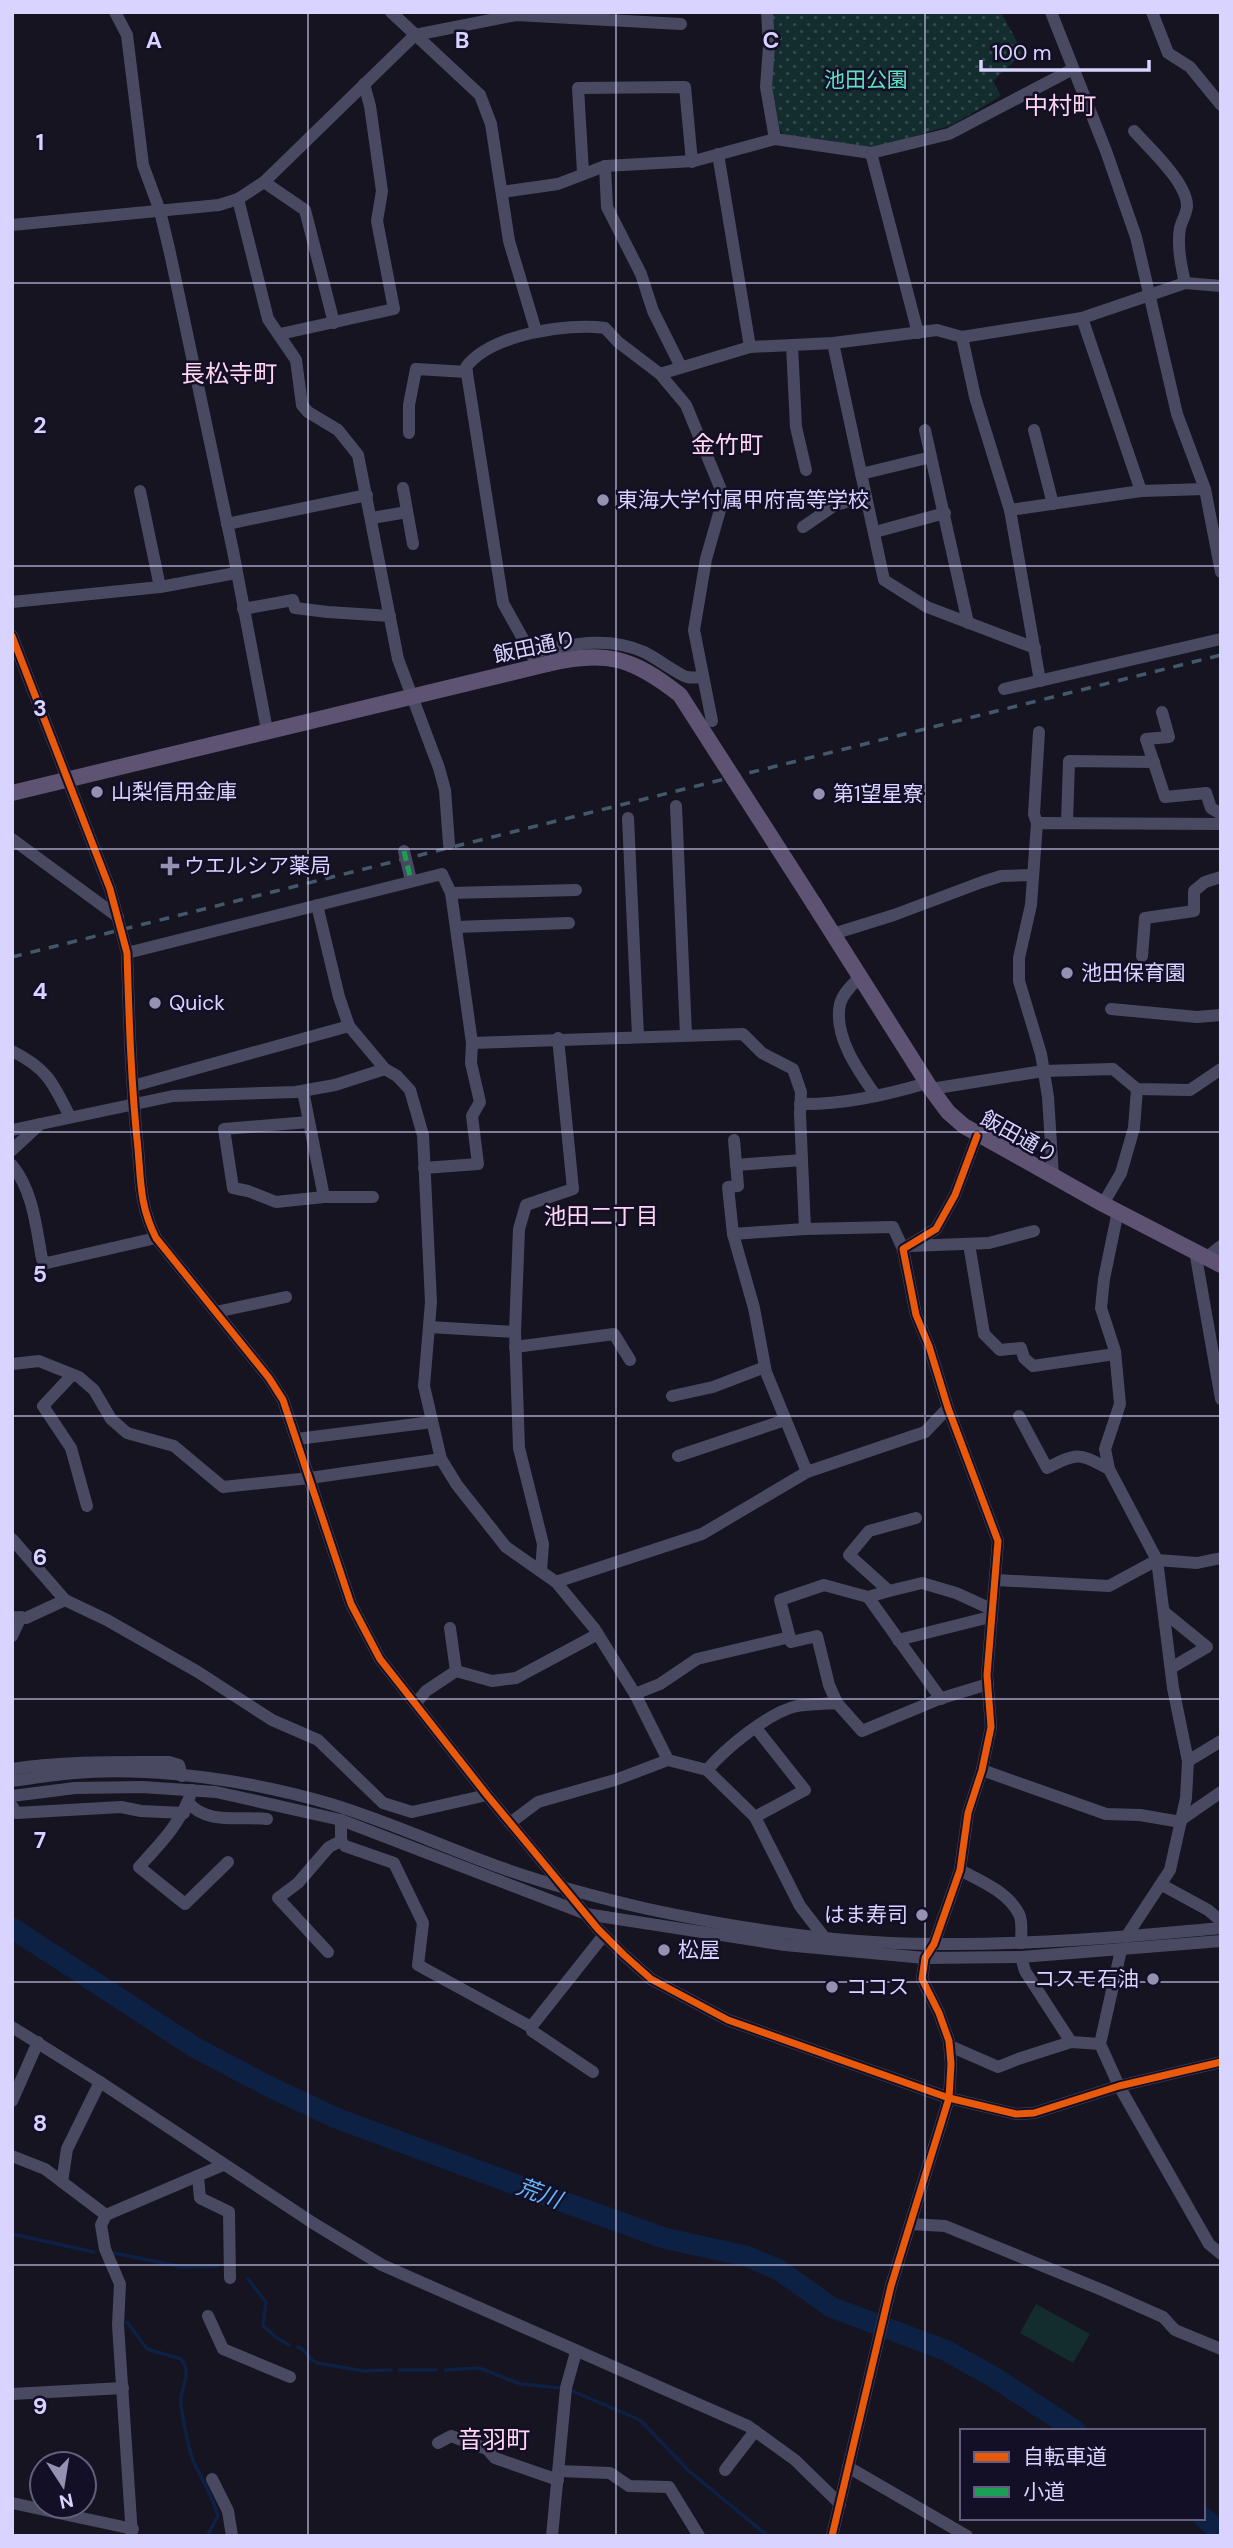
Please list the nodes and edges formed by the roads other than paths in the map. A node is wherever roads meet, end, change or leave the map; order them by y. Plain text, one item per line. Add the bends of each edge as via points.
1 (115, 12) edge
2 (391, 12) edge
3 (767, 12) edge
4 (1051, 12) edge
5 (1152, 12) edge
6 (594, 16) edge
7 (681, 24) dead end
8 (415, 36) junction
9 (1073, 69) junction
10 (365, 84) junction
11 (1221, 105) edge
12 (1134, 131) dead end
13 (775, 139) junction
14 (871, 153) junction
15 (718, 154) junction
16 (692, 162) junction
17 (604, 166) junction
18 (583, 172) junction
19 (264, 181) junction
20 (502, 192) junction
21 (238, 199) junction
22 (160, 211) junction
23 (12, 225) edge
24 (1185, 283) junction
25 (1221, 286) edge
26 (1149, 293) junction
27 (1082, 318) junction
28 (334, 323) junction
29 (536, 331) junction
30 (918, 333) junction
31 (280, 334) junction
32 (962, 337) junction
33 (834, 343) junction
34 (792, 345) junction
35 (751, 347) junction
36 (681, 367) junction
37 (467, 372) junction
38 (660, 374) junction
39 (925, 430) dead end
40 (1034, 430) dead end
41 (409, 433) dead end
42 (931, 457) junction
43 (806, 470) dead end
44 (861, 474) junction
45 (403, 488) dead end
46 (1205, 489) junction
47 (140, 491) dead end
48 (1141, 491) junction
49 (367, 495) junction
50 (866, 497) junction
51 (1053, 504) junction
52 (1010, 510) junction
53 (407, 512) junction
54 (945, 513) junction
55 (372, 518) junction
56 (227, 524) junction
57 (803, 527) dead end
58 (875, 532) junction
59 (413, 544) dead end
60 (1221, 572) edge
61 (236, 573) junction
62 (160, 587) junction
63 (12, 602) edge
64 (243, 609) junction
65 (390, 615) junction
66 (968, 623) junction
67 (12, 636) edge
68 (1221, 639) edge
69 (1035, 648) junction
70 (539, 661) junction
71 (703, 677) junction
72 (1040, 681) junction
73 (1003, 690) dead end
74 (411, 696) junction
75 (1162, 712) dead end
76 (712, 720) dead end
77 (267, 730) junction
78 (1039, 732) dead end
79 (1154, 762) junction
80 (67, 780) junction
81 (12, 793) edge
82 (676, 806) dead end
83 (1221, 814) edge
84 (628, 817) dead end
85 (1037, 823) junction
86 (1067, 823) junction
87 (1221, 824) edge
88 (12, 839) edge
89 (449, 844) dead end
90 (404, 851) dead end
91 (1032, 875) junction
92 (410, 876) dead end
93 (1221, 877) edge
94 (576, 890) dead end
95 (451, 893) junction
96 (317, 905) junction
97 (118, 917) junction
98 (569, 923) dead end
99 (456, 927) junction
100 (833, 934) junction
101 (127, 953) junction
102 (1142, 956) dead end
103 (860, 977) junction
104 (1111, 1009) dead end
105 (1221, 1015) edge
106 (349, 1026) junction
107 (687, 1035) junction
108 (638, 1036) junction
109 (558, 1038) junction
110 (472, 1043) junction
111 (12, 1051) edge
112 (385, 1069) junction
113 (1221, 1069) edge
114 (1043, 1071) junction
115 (133, 1086) junction
116 (929, 1086) junction
117 (1137, 1089) junction
118 (303, 1091) junction
119 (876, 1096) junction
120 (133, 1103) junction
121 (800, 1104) junction
122 (70, 1117) junction
123 (309, 1122) junction
124 (40, 1124) junction
125 (12, 1130) edge
126 (977, 1136) junction
127 (734, 1140) dead end
128 (12, 1150) edge
129 (802, 1160) junction
130 (12, 1165) edge
131 (736, 1165) junction
132 (424, 1168) junction
133 (1053, 1176) junction
134 (373, 1196) dead end
135 (324, 1197) junction
136 (1103, 1204) junction
137 (1118, 1211) junction
138 (805, 1229) junction
139 (1034, 1231) dead end
140 (733, 1234) junction
141 (156, 1238) junction
142 (969, 1244) junction
143 (1221, 1246) edge
144 (905, 1248) junction
145 (1208, 1258) edge
146 (286, 1297) dead end
147 (216, 1312) junction
148 (429, 1327) junction
149 (515, 1332) junction
150 (515, 1347) junction
151 (1115, 1354) junction
152 (630, 1360) dead end
153 (12, 1364) edge
154 (765, 1367) junction
155 (72, 1375) junction
156 (672, 1396) dead end
157 (1221, 1399) edge
158 (948, 1408) junction
159 (1019, 1416) dead end
160 (785, 1420) junction
161 (432, 1422) junction
162 (297, 1438) junction
163 (678, 1456) dead end
164 (440, 1459) junction
165 (1109, 1469) junction
166 (807, 1472) junction
167 (310, 1478) junction
168 (88, 1506) dead end
169 (916, 1518) dead end
170 (12, 1539) edge
171 (1221, 1558) edge
172 (1157, 1560) junction
173 (541, 1571) junction
174 (996, 1580) junction
175 (556, 1582) junction
176 (889, 1591) junction
177 (868, 1597) junction
178 (65, 1600) junction
179 (1164, 1612) junction
180 (991, 1613) junction
181 (16, 1617) edge
182 (450, 1628) dead end
183 (598, 1634) junction
184 (12, 1636) edge
185 (790, 1637) junction
186 (898, 1640) junction
187 (1171, 1668) junction
188 (456, 1671) junction
189 (988, 1684) junction
190 (635, 1694) junction
191 (941, 1699) junction
192 (416, 1703) junction
193 (837, 1703) junction
194 (756, 1728) junction
195 (1221, 1741) edge
196 (668, 1760) junction
197 (1188, 1761) junction
198 (982, 1769) junction
199 (707, 1770) junction
200 (13, 1771) edge
201 (182, 1776) junction
202 (1221, 1792) edge
203 (487, 1794) junction
204 (12, 1796) edge
205 (188, 1802) junction
206 (386, 1804) junction
207 (12, 1806) edge
208 (755, 1816) junction
209 (267, 1819) dead end
210 (379, 1819) junction
211 (341, 1820) junction
212 (1182, 1821) junction
213 (510, 1823) junction
214 (341, 1841) junction
215 (228, 1862) dead end
216 (960, 1870) junction
217 (1162, 1885) junction
218 (565, 1887) junction
219 (586, 1914) junction
220 (1221, 1921) edge
221 (1221, 1928) edge
222 (604, 1935) junction
223 (824, 1937) junction
224 (1126, 1937) junction
225 (1221, 1941) edge
226 (1021, 1942) junction
227 (934, 1944) junction
228 (1121, 1950) junction
229 (328, 1952) dead end
230 (1021, 1957) junction
231 (925, 1958) junction
232 (12, 2027) edge
233 (531, 2027) junction
234 (37, 2042) junction
235 (1071, 2042) junction
236 (1100, 2044) junction
237 (950, 2046) junction
238 (1221, 2062) edge
239 (593, 2072) dead end
240 (18, 2074) edge
241 (100, 2082) junction
242 (1119, 2086) junction
243 (949, 2098) junction
244 (12, 2101) edge
245 (12, 2156) edge
246 (223, 2165) junction
247 (198, 2177) junction
248 (62, 2182) junction
249 (106, 2215) junction
250 (908, 2230) junction
251 (1219, 2250) edge
252 (230, 2278) dead end
253 (208, 2316) dead end
254 (1221, 2349) edge
255 (576, 2352) junction
256 (290, 2378) dead end
257 (122, 2388) junction
258 (12, 2394) edge
259 (755, 2431) junction
260 (438, 2443) dead end
261 (848, 2465) junction
262 (724, 2470) dead end
263 (559, 2475) junction
264 (212, 2479) dead end
265 (12, 2503) edge
266 (840, 2504) junction
267 (132, 2532) edge
268 (232, 2536) edge
269 (552, 2536) edge
270 (699, 2536) edge
271 (832, 2536) edge
272 (967, 2536) edge

1 - 22 street via 127,35 143,165
2 - 8 street
3 - 13 street via 766,87
4 - 9 street
5 - 11 street via 1168,53 1190,67
6 - 7 street
6 - 8 street via 516,16
8 - 10 street
8 - 20 street via 480,95 491,124
9 - 14 street via 949,134
9 - 26 street via 1136,237
10 - 19 street
10 - 28 street via 382,191 377,221 394,309
12 - 24 street via 1169,170 1187,205 1178,247
13 - 14 street
13 - 15 street
14 - 30 street
15 - 16 street
15 - 35 street
16 - 17 street
16 - 18 street via 685,87 578,88
17 - 18 street
17 - 36 street via 607,207
18 - 20 street via 558,184
19 - 21 street
19 - 28 street via 305,209
20 - 29 street via 509,241
21 - 22 street
21 - 31 street via 268,319
22 - 23 street
22 - 56 street
24 - 25 street
24 - 26 street
26 - 27 street
26 - 46 street via 1177,414
27 - 32 street
27 - 48 street
28 - 31 street
29 - 37 street via 487,349 473,358
29 - 38 street via 605,328
30 - 32 street via 937,330
30 - 33 street
31 - 49 street via 296,360 302,405 351,443
32 - 52 street via 975,397
33 - 34 street
33 - 44 street
34 - 35 street
34 - 43 street via 796,427
35 - 36 street
36 - 38 street
37 - 41 street via 416,369
37 - 70 street via 503,603
38 - 71 street via 685,405 722,492 694,630
39 - 42 street
40 - 51 street
42 - 44 street
42 - 54 street
44 - 50 street
45 - 53 street
46 - 48 street
46 - 60 street
47 - 62 street
48 - 51 street
49 - 55 street
49 - 56 street
50 - 57 street via 835,505
50 - 58 street
51 - 52 street
52 - 69 street
53 - 55 street
53 - 59 street
54 - 58 street
54 - 66 street
55 - 65 street
56 - 61 street
58 - 66 street via 884,580 927,607
61 - 62 street
61 - 64 street
62 - 63 street
64 - 65 street via 293,600 295,608
64 - 77 street
65 - 74 street
66 - 69 street
67 - 80 street
68 - 72 street
69 - 72 street
70 - 71 street via 594,641 640,651 685,677
70 - 74 main road, 飯田通り
70 - 100 main road, 飯田通り, bridge via 577,657 620,660 639,667 680,695
71 - 76 street
72 - 73 street
74 - 77 main road, 飯田通り
74 - 89 street via 445,790
75 - 79 street via 1169,737 1146,739
77 - 80 main road, 飯田通り
78 - 85 street
79 - 83 street via 1165,797 1206,793 1211,808
79 - 86 street via 1069,761
80 - 81 main road, 飯田通り
80 - 97 street
82 - 107 street
84 - 108 street
85 - 86 street
85 - 91 street
86 - 87 street
88 - 97 street
90 - 92 street, bridge
91 - 100 street via 982,881
91 - 114 street via 1031,905 1018,958 1019,981
93 - 102 street via 1194,891 1194,911 1145,918
94 - 95 street
95 - 96 street via 442,874
95 - 99 street
96 - 101 street
96 - 106 street
97 - 101 street
98 - 99 street
99 - 110 street
100 - 103 main road, 飯田通り
101 - 115 street
103 - 116 main road, 飯田通り
103 - 119 street via 840,1002 839,1014 850,1054
104 - 105 street
106 - 112 street
106 - 115 street
107 - 108 street
107 - 121 street via 743,1034 762,1053 793,1069
108 - 109 street
109 - 110 street
109 - 149 street via 573,1189 526,1205 519,1229
110 - 132 street via 471,1063 480,1102 472,1116 478,1164
111 - 122 street via 50,1078
112 - 118 street
112 - 132 street via 410,1090 423,1135
113 - 117 street via 1190,1090
114 - 116 street
114 - 117 street via 1113,1069
114 - 133 street
115 - 120 street
116 - 119 street
116 - 126 main road, 飯田通り via 948,1112
117 - 136 street via 1134,1128 1121,1173
118 - 120 street via 173,1096
118 - 123 street
119 - 121 street
120 - 122 street
120 - 141 street via 142,1205
121 - 129 street
122 - 124 street
123 - 135 street
123 - 135 street via 224,1129 233,1188 276,1202
124 - 125 street
124 - 128 street
126 - 133 main road, 飯田通り
126 - 144 street via 955,1195 936,1229
127 - 131 street
129 - 131 street
129 - 138 street
130 - 141 street via 24,1179 42,1259 47,1263
131 - 140 street via 738,1186 728,1187
132 - 148 street
133 - 136 main road, 飯田通り
134 - 135 street
136 - 137 main road, 飯田通り
137 - 145 main road, 飯田通り
137 - 151 street via 1101,1308
138 - 140 street
138 - 144 street via 893,1227
139 - 142 street
140 - 154 street
141 - 147 street
142 - 144 street
142 - 151 street via 984,1334 1000,1350 1021,1348 1033,1366
143 - 145 street
144 - 158 street via 916,1315
145 - 157 street
146 - 147 street
147 - 162 street via 269,1378
148 - 149 street
148 - 161 street via 424,1386
149 - 150 street
150 - 152 street via 614,1334
150 - 173 street via 519,1448 543,1544
151 - 165 street via 1120,1405 1105,1448
153 - 155 street via 39,1360
154 - 156 street via 713,1387
154 - 160 street
155 - 167 street via 94,1390 111,1419 127,1433 174,1446 223,1487
155 - 168 street via 43,1406 71,1448
158 - 166 street via 925,1432
158 - 174 street via 998,1541
159 - 165 street via 1047,1468 1072,1455
160 - 163 street
160 - 166 street
161 - 162 street
161 - 164 street
162 - 167 street
164 - 167 street
164 - 173 street via 506,1546
165 - 172 street
166 - 175 street via 702,1534
167 - 192 street via 351,1604 380,1659
169 - 176 street via 869,1531 849,1555
170 - 178 street
171 - 172 street via 1196,1563
172 - 174 street via 1109,1586
172 - 179 street
173 - 175 street
174 - 180 street
175 - 183 street
176 - 177 street
176 - 180 street via 922,1583 957,1593
177 - 185 street via 824,1585 780,1600
177 - 186 street
178 - 181 street via 26,1618
178 - 206 street via 198,1672 272,1720 318,1741
179 - 187 street
179 - 187 street via 1207,1647
180 - 186 street
180 - 189 street
181 - 184 street
182 - 188 street
183 - 188 street via 516,1678 492,1681
183 - 190 street
185 - 190 street via 697,1659 660,1684
185 - 193 street via 791,1642 817,1636
186 - 191 street
187 - 197 street
188 - 192 street
189 - 191 street
189 - 198 street via 991,1727
190 - 196 street
191 - 193 street via 862,1731
192 - 203 street
193 - 194 street via 797,1706
194 - 199 street
194 - 208 street via 804,1790
195 - 197 street
196 - 199 street
196 - 213 street via 538,1802
197 - 212 street
198 - 212 street via 1106,1814
198 - 216 street via 968,1814
199 - 208 street
200 - 201 street
200 - 201 street via 91,1761 169,1762 179,1765
201 - 210 street via 234,1782
202 - 212 street
203 - 206 street via 412,1812
203 - 213 street
204 - 205 street via 75,1788 142,1787
205 - 207 street via 141,1811 121,1807 16,1813
205 - 209 street via 206,1816
205 - 211 street via 216,1792
205 - 215 street via 178,1824 139,1867 185,1904
206 - 210 street
208 - 223 street via 800,1906
210 - 218 street via 505,1869
211 - 214 street
211 - 219 street
212 - 217 street
213 - 218 street
214 - 229 street via 329,1847 298,1883 278,1898
214 - 233 street via 394,1863 424,1923 418,1965
216 - 226 street via 991,1886 1018,1913
216 - 227 street
217 - 220 street
217 - 224 street
218 - 219 street
218 - 223 street via 649,1909
219 - 222 street
219 - 231 street via 785,1945
221 - 224 street
222 - 233 street
222 - 243 street via 651,1979 728,2020
223 - 227 street
224 - 226 street
225 - 228 street
226 - 227 street
227 - 231 street
228 - 230 street
228 - 236 street
230 - 231 street
230 - 235 street via 1025,1971
231 - 237 street via 922,1979
232 - 234 street
233 - 239 street
234 - 240 street
234 - 241 street
235 - 236 street
235 - 237 street via 998,2067
236 - 242 street
237 - 243 street
238 - 242 street
240 - 244 street
241 - 246 street
241 - 248 street via 67,2149
242 - 243 street via 1034,2113
242 - 251 street via 1209,2244
243 - 250 street
245 - 248 street via 45,2169
246 - 247 street
246 - 255 street via 382,2265
247 - 249 street
247 - 252 street via 200,2198 229,2212
248 - 249 street
249 - 257 street via 101,2225 120,2284
250 - 254 street via 945,2226 1102,2290
250 - 261 street
253 - 256 street via 223,2349
255 - 259 street
255 - 263 street via 566,2388
257 - 258 street
257 - 267 street
259 - 262 street
259 - 266 street via 795,2460
260 - 263 street via 451,2436 487,2449 495,2458
261 - 266 street
261 - 272 street
263 - 269 street
263 - 270 street via 610,2473 629,2486 669,2487
264 - 268 street via 228,2511
265 - 267 street
266 - 271 street

